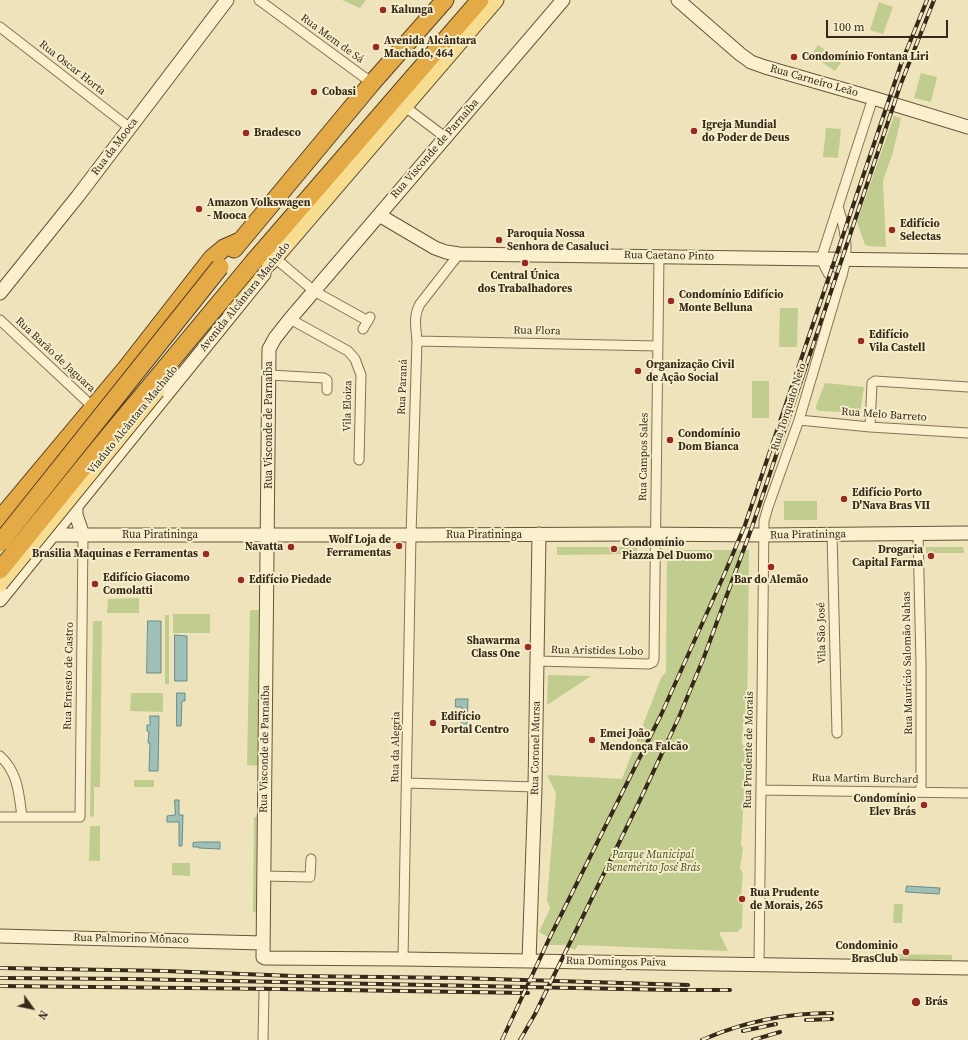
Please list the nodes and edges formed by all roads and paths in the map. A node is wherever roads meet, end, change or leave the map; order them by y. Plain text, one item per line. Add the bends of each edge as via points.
1 (227, 0) edge
2 (259, 0) edge
3 (445, 0) edge
4 (480, 0) edge
5 (496, 0) edge
6 (563, 0) edge
7 (684, 2) edge
8 (0, 27) edge
9 (372, 83) junction
10 (873, 98) junction
11 (404, 106) junction
12 (968, 127) edge
13 (130, 128) junction
14 (446, 137) junction
15 (283, 190) junction
16 (838, 206) junction
17 (379, 215) junction
18 (284, 226) junction
19 (240, 241) junction
20 (459, 254) junction
21 (659, 256) junction
22 (274, 259) junction
23 (821, 259) junction
24 (846, 259) junction
25 (255, 260) joint
26 (968, 261) edge
27 (839, 285) junction
28 (314, 291) junction
29 (0, 293) edge
30 (290, 319) junction
31 (0, 320) edge
32 (367, 322) dead end
33 (417, 340) junction
34 (657, 346) junction
35 (269, 375) junction
36 (968, 387) edge
37 (327, 390) dead end
38 (93, 407) junction
39 (799, 420) junction
40 (870, 426) junction
41 (968, 433) edge
42 (359, 460) dead end
43 (14, 502) junction
44 (76, 505) junction
45 (68, 516) junction
46 (0, 519) edge
47 (918, 533) junction
48 (968, 533) edge
49 (52, 534) junction
50 (539, 534) junction
51 (655, 534) junction
52 (832, 534) junction
53 (0, 535) edge
54 (83, 535) junction
55 (268, 535) junction
56 (411, 535) junction
57 (764, 535) junction
58 (0, 543) edge
59 (0, 569) edge
60 (17, 578) junction
61 (0, 584) edge
62 (0, 600) edge
63 (654, 659) joint
64 (537, 661) junction
65 (837, 732) dead end
66 (0, 756) edge
67 (407, 783) junction
68 (535, 787) junction
69 (761, 790) junction
70 (921, 792) junction
71 (968, 793) edge
72 (0, 817) edge
73 (22, 817) junction
74 (311, 859) dead end
75 (264, 876) junction
76 (0, 936) edge
77 (263, 943) junction
78 (264, 958) joint
79 (403, 959) junction
80 (529, 961) junction
81 (759, 964) junction
82 (968, 968) edge
83 (264, 992) dead end
84 (262, 1040) edge

1 - 13 street, Rua da Mooca
2 - 9 street, Rua Mem de Sá
3 - 9 highway
4 - 18 highway, Avenida Alcântara Machado
5 - 11 main road, Avenida Alcântara Machado
6 - 14 street, Rua Visconde de Parnaíba
7 - 10 street, Rua Carneiro Leão via 751,62
8 - 13 street, Rua Oscar Horta
9 - 15 highway
10 - 12 street, Rua Carneiro Leão
10 - 16 street
11 - 14 street
11 - 22 main road, Avenida Alcântara Machado
13 - 29 street, Rua da Mooca
14 - 17 street, Rua Visconde de Parnaíba
15 - 18 highway
15 - 19 highway
16 - 23 street
16 - 24 street, Rua Torquato Neto via 847,238
17 - 20 street, Rua Caetano Pinto via 435,248
17 - 28 street, Rua Visconde de Parnaíba
18 - 25 highway, Avenida Alcântara Machado
19 - 38 highway via 224,248 212,258
19 - 58 highway, bridge
20 - 21 street, Rua Caetano Pinto
20 - 33 street, Rua Paraná via 416,310
21 - 23 street, Rua Caetano Pinto
21 - 34 street, Rua Campos Sales
22 - 28 street
22 - 44 street, Avenida Alcântara Machado via 259,282
22 - 61 main road, Viaduto Alcântara Machado, bridge via 254,277 184,357
23 - 24 street, Rua Caetano Pinto
23 - 27 street via 828,273
24 - 26 street, Rua Caetano Pinto
24 - 27 street, Rua Torquato Neto
25 - 59 highway, Viaduto Alcântara Machado, bridge
27 - 39 street, Rua Torquato Neto
28 - 30 street, Rua Visconde de Parnaíba
28 - 32 street
30 - 35 street, Rua Visconde de Parnaíba via 269,349
30 - 42 street, Vila Eloiza via 348,351 355,359 361,375
31 - 38 street, Rua Barão de Jaguara
33 - 34 street, Rua Flora
33 - 56 street, Rua Paraná
34 - 51 street, Rua Campos Sales
35 - 37 street via 324,378
35 - 55 street, Rua Visconde de Parnaíba
36 - 40 street via 875,381 872,383
38 - 43 highway
39 - 40 street, Rua Melo Barreto
39 - 57 street, Rua Torquato Neto via 764,521
40 - 41 street, Rua Melo Barreto
43 - 45 street via 18,512 23,515 57,520
43 - 46 highway
44 - 45 street, Avenida Alcântara Machado
44 - 54 street via 76,515
45 - 49 street, Avenida Alcântara Machado
47 - 48 street, Rua Piratininga
47 - 52 street, Rua Piratininga
47 - 70 street, Rua Maurício Salomão Nahas
49 - 53 street, Rua Piratininga
49 - 54 street, Rua Piratininga
49 - 60 street, Avenida Alcântara Machado
50 - 51 street, Rua Piratininga
50 - 56 street, Rua Piratininga
50 - 64 street, Rua Coronel Mursa
51 - 57 street, Rua Piratininga
51 - 63 street, Rua Campos Sales
52 - 57 street, Rua Piratininga
52 - 65 street, Vila São José
54 - 55 street, Rua Piratininga
54 - 73 street, Rua Ernesto de Castro via 80,817
55 - 56 street, Rua Piratininga
55 - 75 street, Rua Visconde de Parnaíba
56 - 67 street, Rua da Alegria
57 - 69 street, Rua Prudente de Morais
59 - 60 street via 15,573
60 - 62 street, Avenida Alcântara Machado
63 - 64 street, Rua Aristides Lobo via 649,664
64 - 68 street, Rua Coronel Mursa
66 - 73 street via 11,769 17,783
67 - 68 street
67 - 79 street, Rua da Alegria
68 - 80 street, Rua Coronel Mursa
69 - 70 street, Rua Martim Burchard
69 - 81 street, Rua Prudente de Morais
70 - 71 street, Rua Martim Burchard
72 - 73 street
74 - 75 street via 310,877
75 - 77 street, Rua Visconde de Parnaíba
76 - 77 street, Rua Palmorino Mônaco
77 - 78 street, Rua Visconde de Parnaíba
78 - 79 street, Rua Domingos Paiva
79 - 80 street, Rua Domingos Paiva
80 - 81 street, Rua Domingos Paiva
81 - 82 street, Rua Domingos Paiva
83 - 84 street

